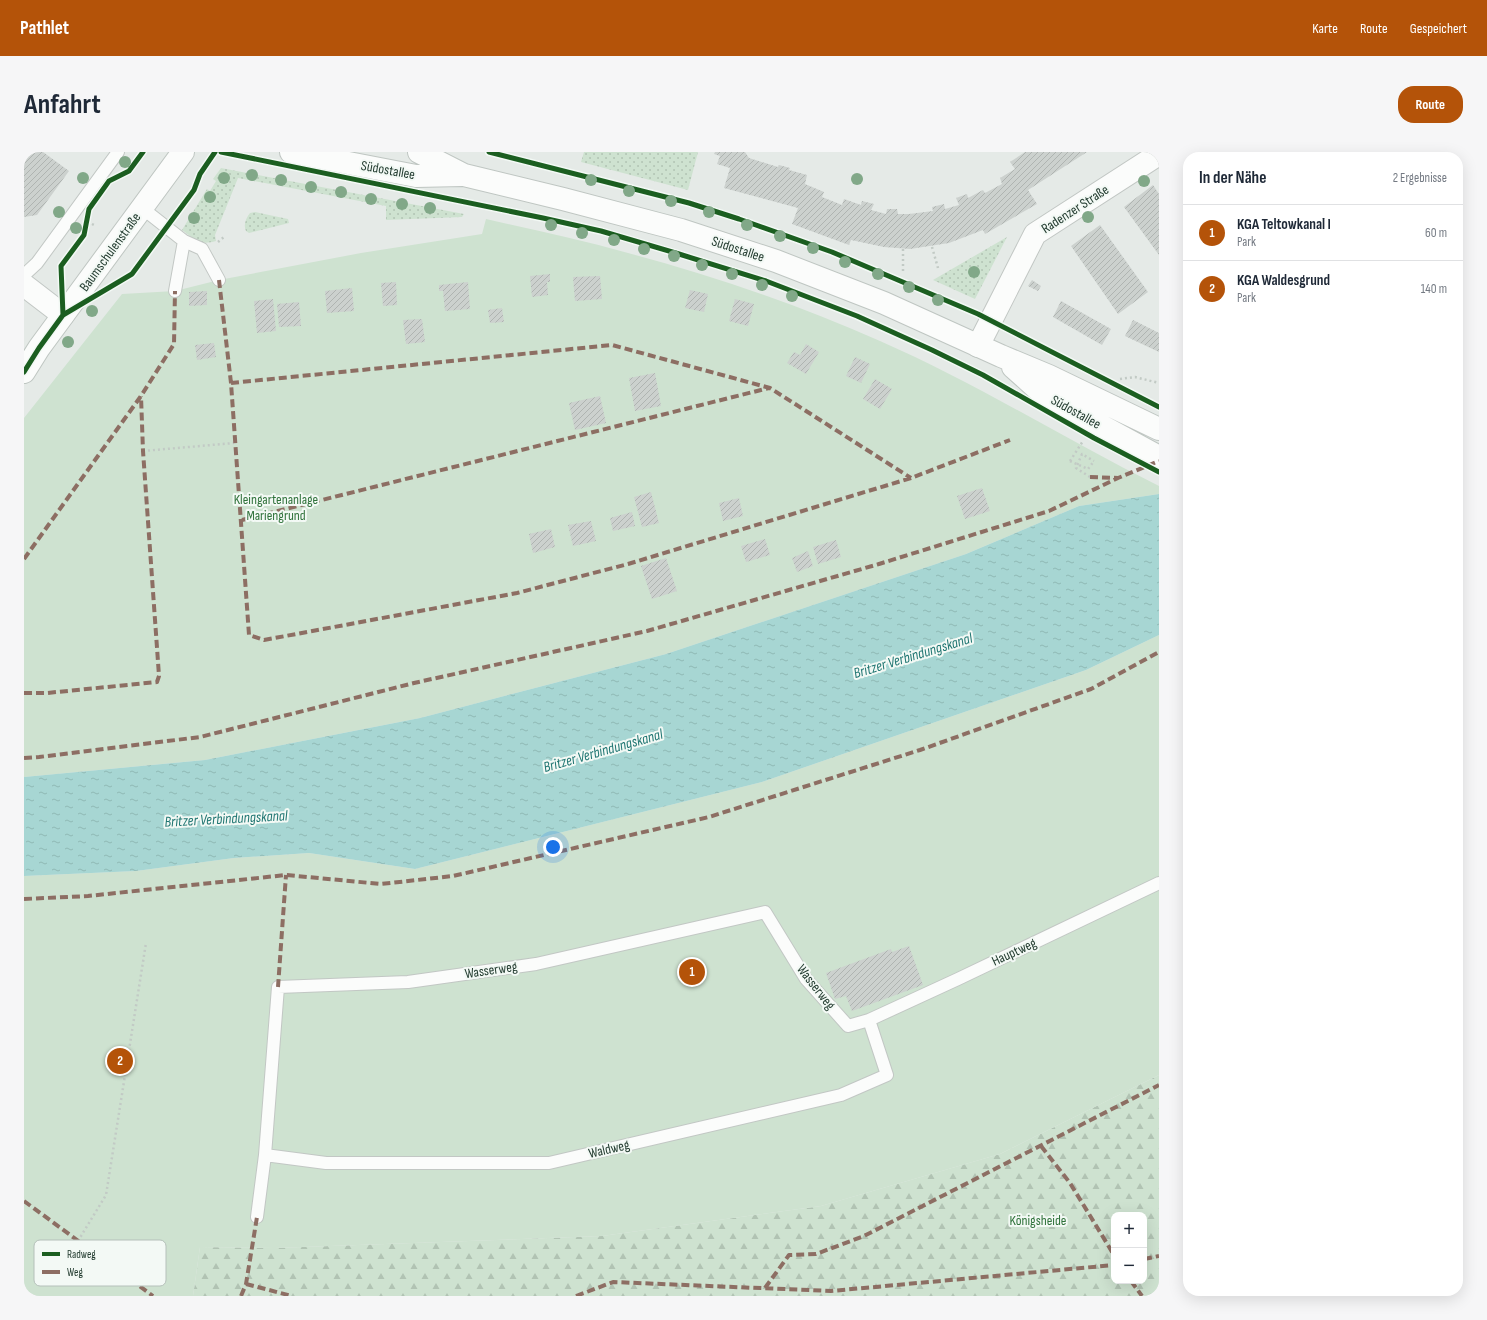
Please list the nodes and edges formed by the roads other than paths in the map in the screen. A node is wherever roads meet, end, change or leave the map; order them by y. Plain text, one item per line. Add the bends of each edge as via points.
1 (118, 152) edge
2 (183, 152) edge
3 (291, 152) edge
4 (419, 152) edge
5 (1159, 154) edge
6 (464, 175) junction
7 (142, 208) junction
8 (184, 241) junction
9 (24, 275) edge
10 (219, 280) dead end
11 (24, 285) edge
12 (175, 291) dead end
13 (63, 315) junction
14 (978, 346) junction
15 (1001, 356) junction
16 (24, 372) edge
17 (1159, 429) edge
18 (1159, 457) edge
19 (1159, 883) edge
20 (869, 1020) junction
21 (265, 1155) junction
22 (257, 1217) dead end

1 - 9 lane
2 - 7 main road, Baumschulenstraße
3 - 6 main road, Südostallee via 416,176
4 - 6 main road, Südostallee
5 - 14 main road, Radenzer Straße via 1035,234
6 - 14 main road, Südostallee via 681,230 776,261 884,303
7 - 8 lane
7 - 13 main road, Baumschulenstraße
8 - 10 lane via 202,249
8 - 12 lane
11 - 13 main road
13 - 16 main road, Baumschulenstraße
14 - 15 main road, Südostallee
15 - 17 main road, Südostallee
15 - 18 main road, Südostallee via 1043,394
19 - 20 lane, Hauptweg
20 - 21 lane, Waldweg via 887,1075 841,1096 549,1163 326,1163
20 - 21 lane, Wasserweg via 848,1026 806,979 766,912 536,964 408,982 278,987
21 - 22 lane, Wasserweg

